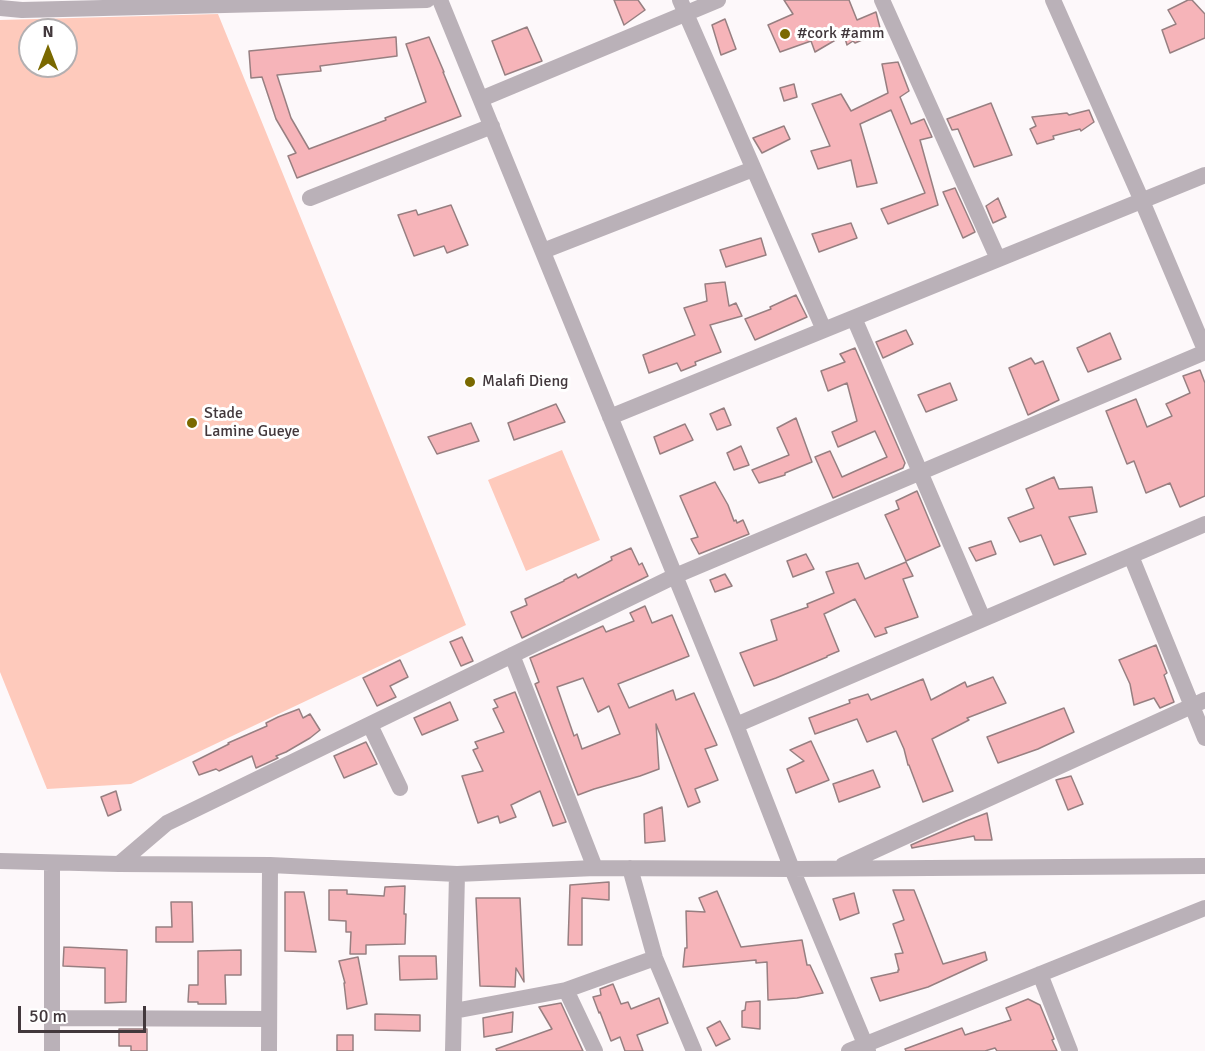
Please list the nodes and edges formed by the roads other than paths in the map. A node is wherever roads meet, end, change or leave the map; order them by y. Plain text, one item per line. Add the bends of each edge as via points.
1 (427, 0) edge
2 (440, 0) edge
3 (718, 0) edge
4 (882, 0) edge
5 (1053, 0) edge
6 (683, 7) edge
7 (0, 8) edge
8 (481, 99) junction
9 (492, 126) junction
10 (753, 169) junction
11 (1205, 175) edge
12 (310, 198) dead end
13 (1142, 201) junction
14 (543, 251) junction
15 (998, 259) junction
16 (854, 318) junction
17 (824, 330) junction
18 (1205, 351) edge
19 (610, 417) junction
20 (920, 473) junction
21 (1205, 524) edge
22 (1131, 556) junction
23 (675, 576) junction
24 (983, 619) junction
25 (512, 655) junction
26 (1198, 703) edge
27 (370, 725) junction
28 (736, 725) junction
29 (1205, 738) edge
30 (400, 788) dead end
31 (0, 861) edge
32 (52, 863) junction
33 (120, 864) junction
34 (270, 865) junction
35 (1205, 866) edge
36 (595, 867) junction
37 (630, 868) junction
38 (836, 868) junction
39 (792, 869) junction
40 (456, 874) junction
41 (1205, 908) edge
42 (655, 958) junction
43 (1040, 974) junction
44 (566, 990) junction
45 (454, 1011) junction
46 (52, 1018) junction
47 (269, 1018) junction
48 (867, 1048) edge
49 (52, 1051) edge
50 (269, 1051) edge
51 (453, 1051) edge
52 (595, 1051) edge
53 (694, 1051) edge
54 (849, 1051) edge
55 (1070, 1051) edge

1 - 7 street
2 - 8 street
3 - 6 street
4 - 15 street
5 - 13 street
6 - 8 street
6 - 10 street
8 - 9 street
9 - 12 street
9 - 14 street
10 - 14 street
10 - 17 street
11 - 13 street
13 - 15 street
13 - 18 street
14 - 19 street
15 - 16 street
16 - 17 street
16 - 20 street
17 - 19 street
18 - 20 street
19 - 23 street
20 - 23 street
20 - 24 street
21 - 22 street
22 - 24 street
22 - 26 street
23 - 25 street
23 - 28 street
24 - 28 street
25 - 27 street
25 - 36 street
26 - 29 street
26 - 38 street
27 - 30 street
27 - 33 street via 167,823
28 - 39 street
31 - 32 street
32 - 33 street
32 - 46 street
33 - 34 street
34 - 40 street
34 - 47 street
35 - 38 street
36 - 37 street
36 - 40 street
37 - 39 street
37 - 42 street
38 - 39 street
39 - 48 street
40 - 45 street
41 - 43 street
42 - 44 street
42 - 53 street
43 - 48 street
43 - 55 street
44 - 45 street
44 - 52 street
45 - 51 street
46 - 47 street
46 - 49 street
47 - 50 street
48 - 54 street

